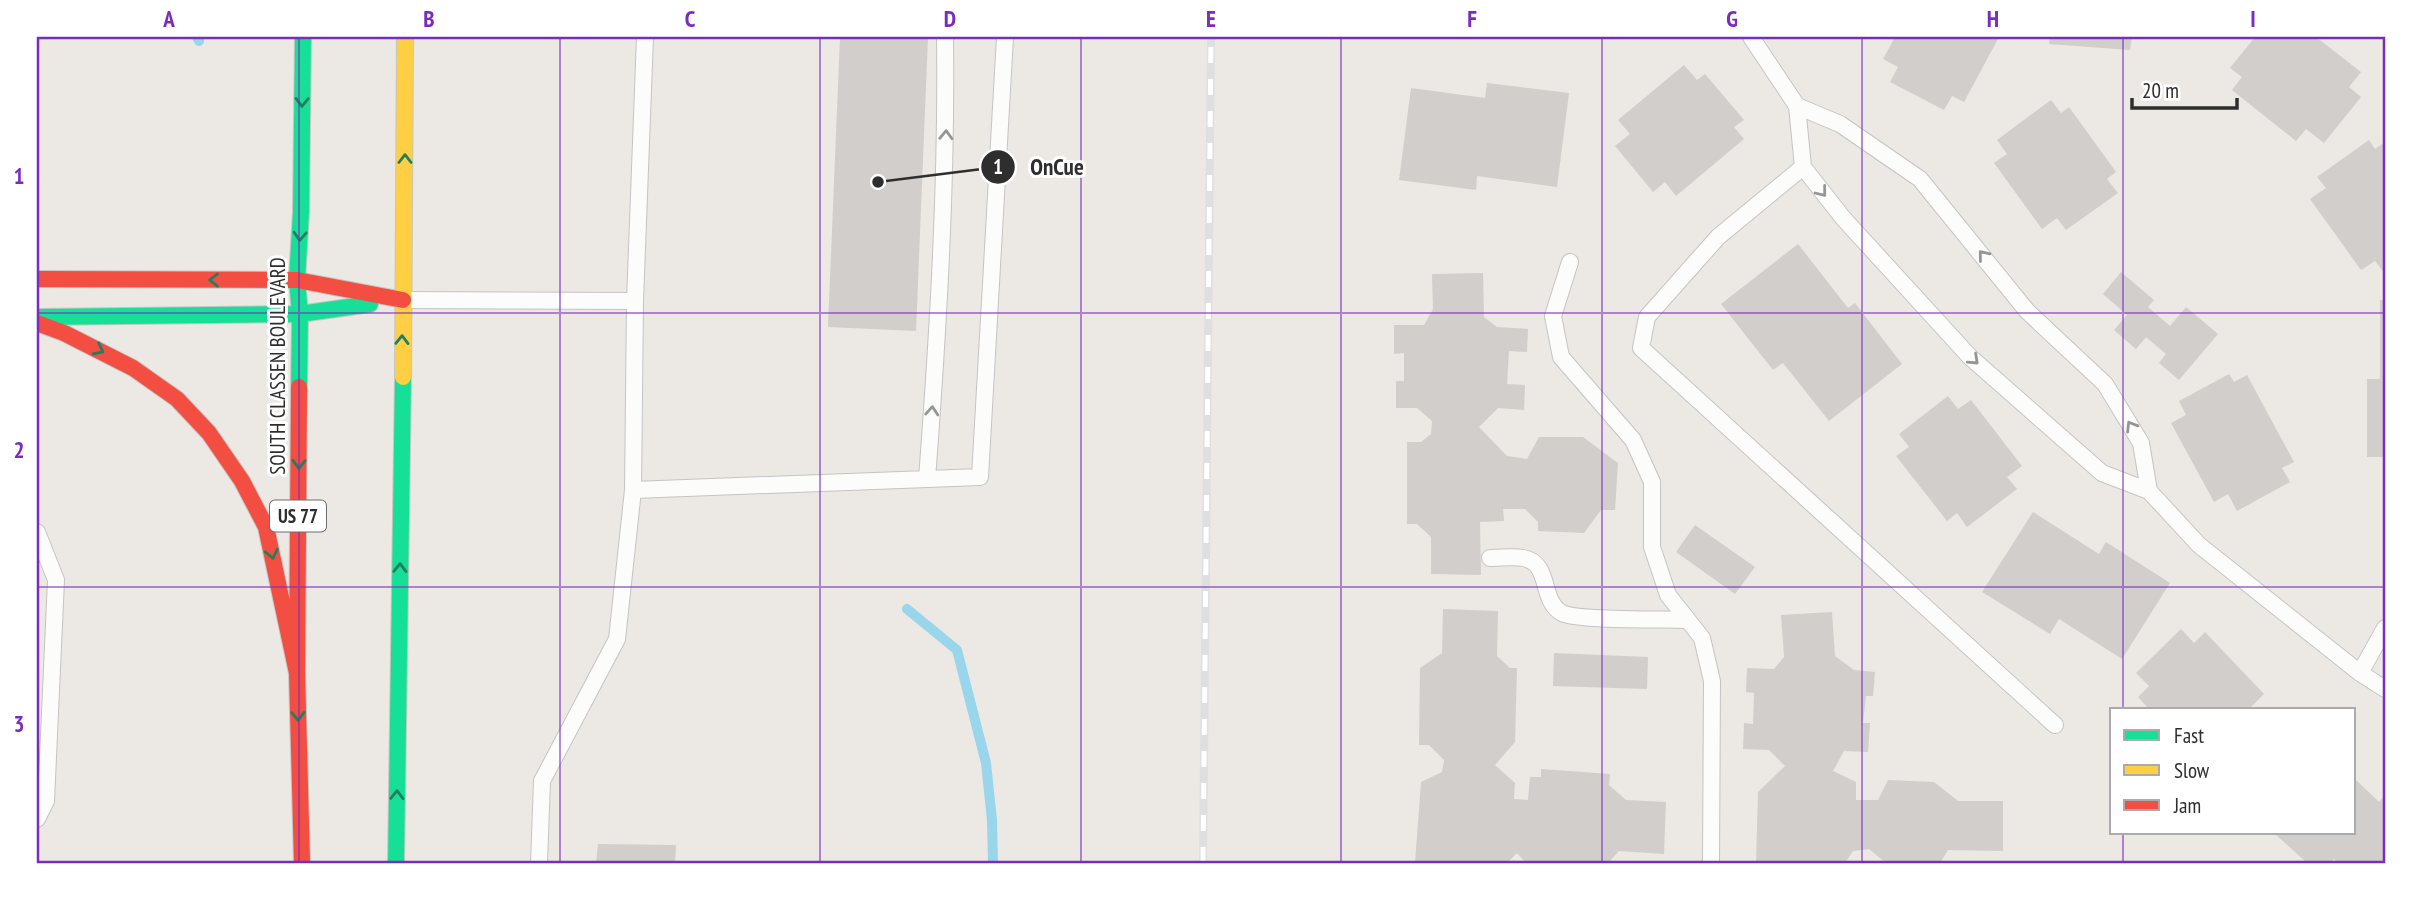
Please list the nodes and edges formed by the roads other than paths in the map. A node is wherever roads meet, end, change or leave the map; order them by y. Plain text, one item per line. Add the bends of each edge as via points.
1 (303, 37) edge
2 (405, 37) edge
3 (645, 37) edge
4 (945, 37) edge
5 (1005, 37) edge
6 (1751, 37) edge
7 (1797, 106) junction
8 (1802, 167) junction
9 (1570, 262) dead end
10 (37, 279) edge
11 (298, 280) junction
12 (403, 300) junction
13 (635, 301) junction
14 (300, 314) junction
15 (37, 317) edge
16 (37, 323) edge
17 (927, 479) junction
18 (633, 490) junction
19 (2149, 491) junction
20 (37, 532) edge
21 (1490, 558) dead end
22 (1687, 620) junction
23 (2385, 628) edge
24 (297, 673) junction
25 (2360, 673) junction
26 (2385, 689) edge
27 (2055, 724) dead end
28 (37, 819) edge
29 (302, 863) edge
30 (397, 863) edge
31 (539, 863) edge
32 (1711, 863) edge

1 -> 11 main road, SOUTH CLASSEN BOULEVARD / US 77
12 -> 2 main road
3 - 13 lane
17 -> 4 lane via 946,135
5 - 17 lane via 980,478
6 - 7 lane
7 - 8 lane
19 -> 7 lane via 2141,443 2105,384 2027,311 1920,178 1840,124
8 -> 19 lane via 1970,357 2102,473
8 - 27 lane via 1718,237 1682,277 1647,317 1641,348
9 - 22 lane via 1553,316 1561,357 1633,440 1652,482 1652,547 1668,596
11 -> 10 main road
11 - 12 main road
11 - 14 main road, SOUTH CLASSEN BOULEVARD / US 77
12 - 13 lane
12 - 14 main road
30 -> 12 main road
13 - 18 lane
14 - 15 main road
14 -> 24 main road, SOUTH CLASSEN BOULEVARD / US 77
16 -> 24 main road via 132,368 177,398 209,433 267,527
17 - 18 lane
18 - 31 lane via 617,639 542,781
19 - 25 lane via 2199,545
20 - 28 lane via 56,580 46,801
21 - 22 lane via 1535,562 1543,574 1547,596 1561,612 1582,617
22 - 32 lane via 1702,638 1712,681
23 - 25 lane
24 -> 29 main road, SOUTH CLASSEN BOULEVARD / US 77
25 - 26 lane

